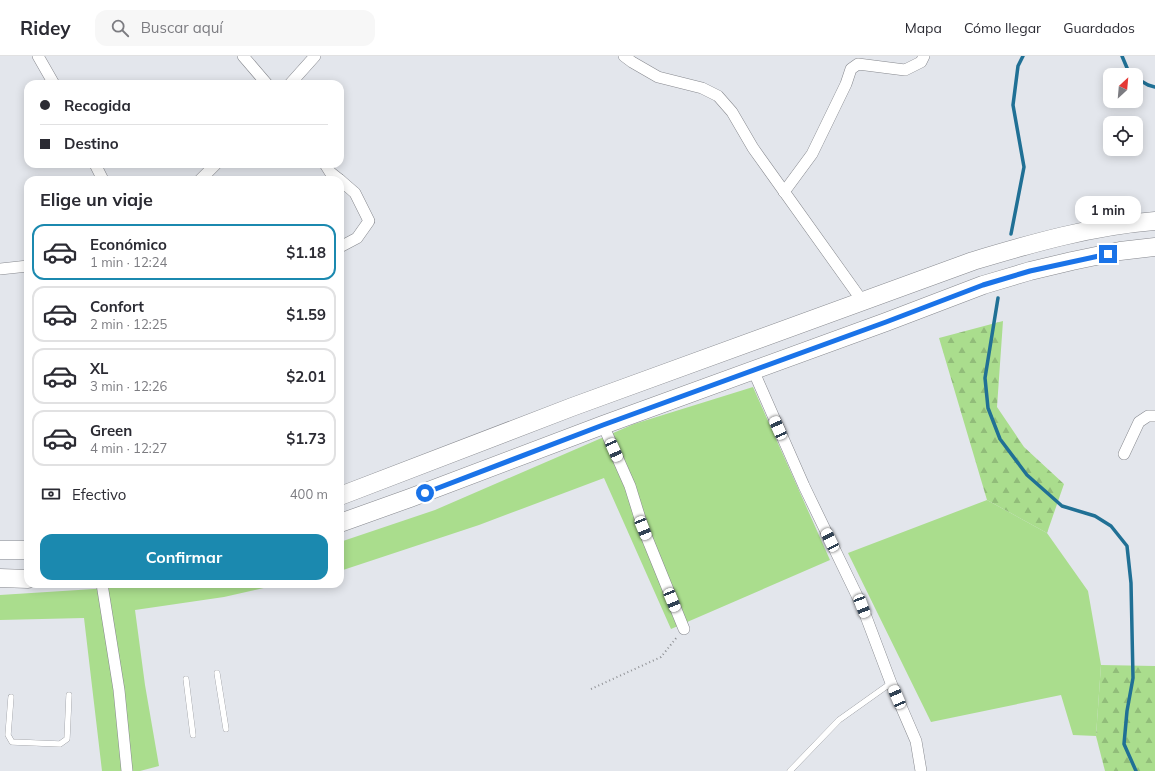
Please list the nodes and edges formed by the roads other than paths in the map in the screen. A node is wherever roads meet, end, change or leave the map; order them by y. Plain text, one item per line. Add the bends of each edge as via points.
1 (38, 56) edge
2 (244, 56) edge
3 (315, 56) edge
4 (624, 56) edge
5 (924, 56) edge
6 (52, 80) edge
7 (264, 80) edge
8 (294, 80) edge
9 (212, 168) edge
10 (328, 168) edge
11 (204, 176) edge
12 (335, 176) edge
13 (344, 183) edge
14 (784, 192) junction
15 (1155, 222) edge
16 (344, 245) edge
17 (1155, 247) edge
18 (24, 266) edge
19 (3, 267) edge
20 (863, 302) junction
21 (753, 370) junction
22 (1155, 416) edge
23 (603, 425) junction
24 (1124, 454) dead end
25 (344, 494) edge
26 (344, 522) edge
27 (0, 550) edge
28 (24, 550) edge
29 (0, 578) edge
30 (24, 579) edge
31 (103, 588) edge
32 (684, 629) road end
33 (217, 673) dead end
34 (186, 679) dead end
35 (891, 683) junction
36 (69, 695) dead end
37 (11, 697) dead end
38 (226, 728) dead end
39 (193, 735) dead end
40 (127, 771) edge
41 (790, 771) edge
42 (921, 771) edge

1 - 6 street
2 - 7 street
3 - 8 street
4 - 14 street via 658,77 702,88 718,96 732,112 753,148
5 - 14 street via 921,62 905,70 858,64 851,69 812,154
9 - 11 street
10 - 12 street
13 - 16 street via 355,193 370,221 357,238
14 - 20 street
15 - 20 highway via 1073,233 1026,245 973,261
17 - 21 highway via 1072,261 983,285
18 - 19 street
20 - 25 highway via 565,410
21 - 23 highway
21 - 35 street via 804,486 862,606
22 - 24 street via 1148,416 1139,422
23 - 26 highway
23 - 32 street via 630,486 643,528
27 - 28 highway
29 - 30 highway
31 - 40 street
33 - 38 lane
34 - 39 lane
35 - 41 lane via 839,720
35 - 42 street via 916,741
36 - 37 lane via 67,739 60,744 12,742 8,735

